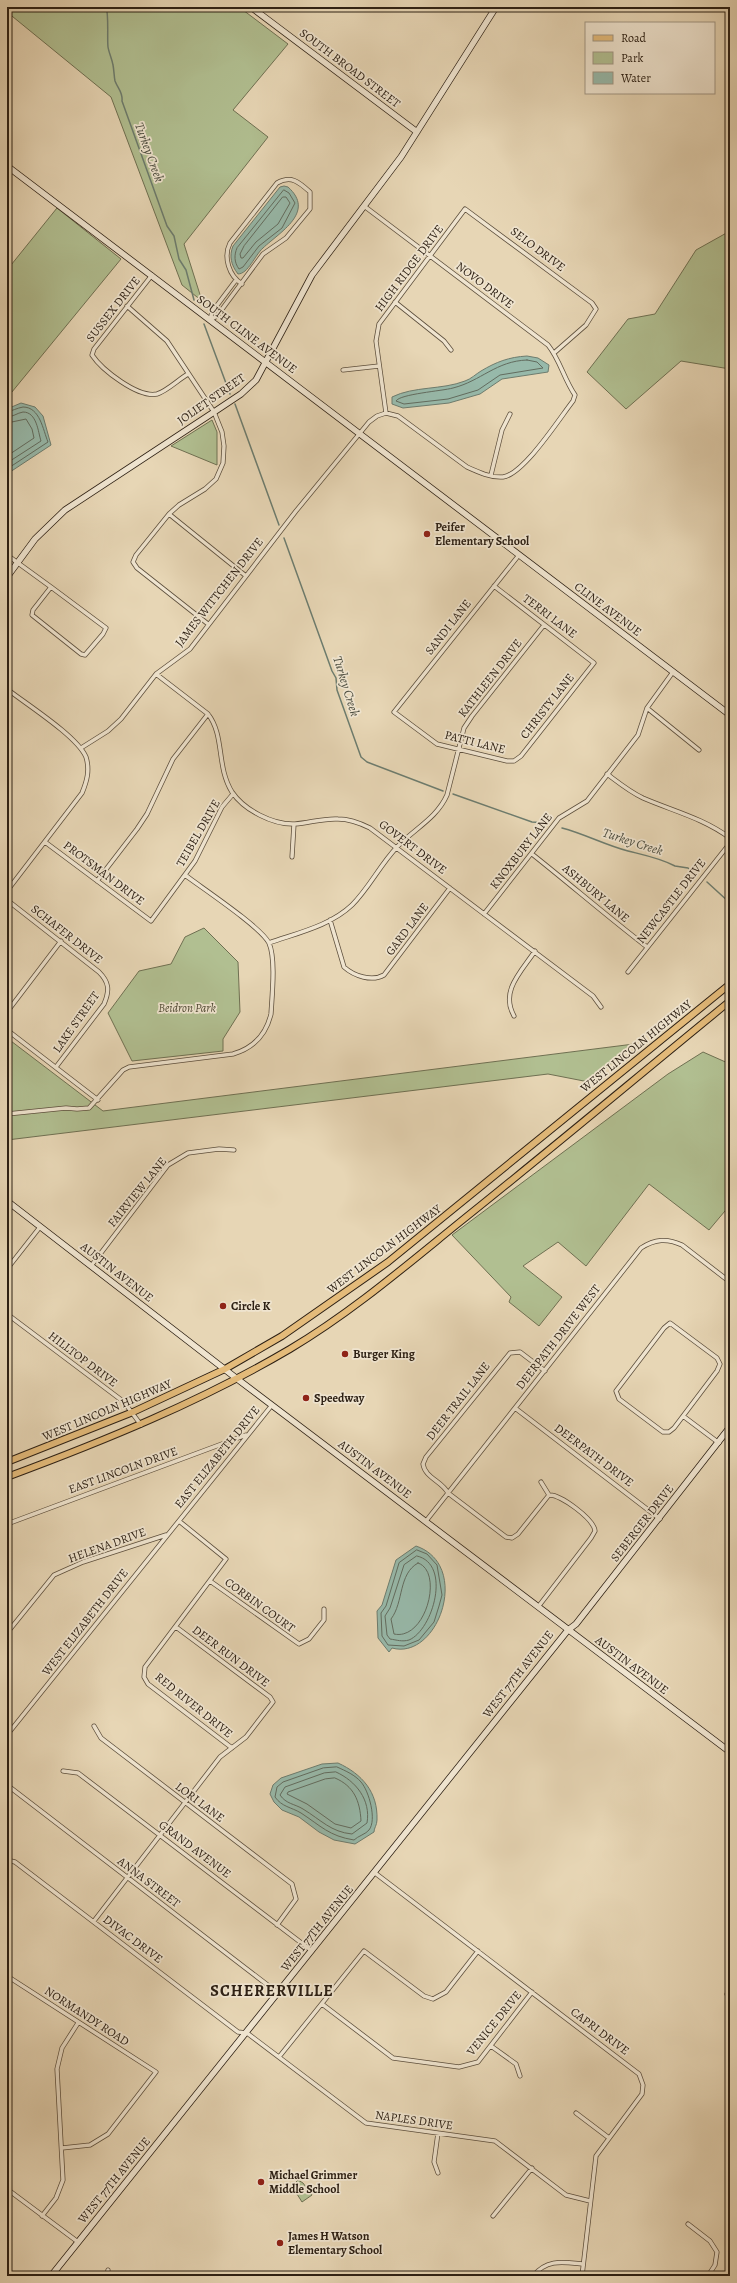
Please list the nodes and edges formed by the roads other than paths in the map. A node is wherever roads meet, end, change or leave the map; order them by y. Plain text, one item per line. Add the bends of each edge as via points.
1 (251, 7) edge
2 (496, 7) edge
3 (417, 132) junction
4 (7, 166) edge
5 (364, 206) junction
6 (465, 209) joint
7 (430, 256) junction
8 (152, 275) junction
9 (236, 280) junction
10 (242, 284) junction
11 (395, 302) junction
12 (127, 306) junction
13 (210, 320) junction
14 (451, 350) dead end
15 (554, 353) junction
16 (267, 363) junction
17 (379, 366) junction
18 (343, 370) dead end
19 (188, 374) junction
20 (214, 412) junction
21 (386, 413) junction
22 (510, 414) dead end
23 (360, 433) junction
24 (491, 475) junction
25 (169, 514) junction
26 (473, 520) joint
27 (7, 555) edge
28 (519, 555) junction
29 (17, 561) junction
30 (246, 576) junction
31 (7, 577) edge
32 (494, 586) junction
33 (51, 587) junction
34 (208, 624) junction
35 (544, 625) junction
36 (594, 663) joint
37 (674, 672) junction
38 (156, 674) junction
39 (7, 689) edge
40 (647, 708) junction
41 (394, 712) joint
42 (208, 714) junction
43 (730, 715) edge
44 (81, 748) junction
45 (458, 749) junction
46 (699, 750) dead end
47 (514, 761) joint
48 (607, 774) junction
49 (233, 794) junction
50 (294, 824) junction
51 (730, 838) edge
52 (45, 842) junction
53 (730, 843) edge
54 (397, 848) junction
55 (532, 854) junction
56 (292, 857) dead end
57 (185, 875) junction
58 (97, 881) junction
59 (450, 888) junction
60 (7, 891) edge
61 (7, 900) edge
62 (484, 914) junction
63 (330, 920) junction
64 (151, 921) joint
65 (61, 941) junction
66 (269, 943) junction
67 (647, 947) junction
68 (535, 952) junction
69 (628, 972) dead end
70 (730, 984) edge
71 (108, 988) joint
72 (730, 1001) edge
73 (601, 1007) dead end
74 (7, 1012) edge
75 (514, 1016) dead end
76 (7, 1030) edge
77 (56, 1067) junction
78 (98, 1100) junction
79 (7, 1114) edge
80 (234, 1150) dead end
81 (7, 1201) edge
82 (40, 1227) junction
83 (91, 1266) junction
84 (7, 1270) edge
85 (730, 1282) edge
86 (7, 1314) edge
87 (225, 1369) junction
88 (545, 1371) junction
89 (236, 1378) junction
90 (272, 1405) junction
91 (515, 1408) junction
92 (133, 1412) junction
93 (683, 1416) junction
94 (141, 1425) junction
95 (730, 1427) edge
96 (246, 1435) junction
97 (719, 1443) junction
98 (7, 1462) edge
99 (7, 1477) edge
100 (541, 1482) dead end
101 (448, 1493) junction
102 (549, 1495) junction
103 (660, 1519) junction
104 (179, 1521) junction
105 (426, 1521) junction
106 (7, 1524) edge
107 (167, 1534) junction
108 (210, 1581) junction
109 (538, 1607) junction
110 (324, 1609) dead end
111 (176, 1627) junction
112 (568, 1630) junction
113 (7, 1633) edge
114 (94, 1726) dead end
115 (7, 1735) edge
116 (232, 1748) junction
117 (730, 1752) edge
118 (63, 1771) dead end
119 (7, 1785) edge
120 (185, 1804) junction
121 (160, 1835) junction
122 (7, 1860) edge
123 (375, 1873) junction
124 (128, 1878) junction
125 (94, 1921) junction
126 (277, 1924) junction
127 (312, 1951) junction
128 (478, 1951) junction
129 (8, 1978) edge
130 (730, 1987) edge
131 (532, 1992) junction
132 (278, 1994) junction
133 (727, 1994) dead end
134 (322, 2004) junction
135 (78, 2023) junction
136 (247, 2034) junction
137 (491, 2046) junction
138 (279, 2058) junction
139 (520, 2076) dead end
140 (576, 2113) dead end
141 (438, 2134) junction
142 (609, 2138) junction
143 (62, 2148) junction
144 (532, 2168) junction
145 (438, 2173) dead end
146 (7, 2189) edge
147 (590, 2201) junction
148 (42, 2216) junction
149 (493, 2216) dead end
150 (688, 2224) dead end
151 (78, 2242) junction
152 (582, 2264) junction
153 (108, 2270) dead end
154 (51, 2276) edge
155 (107, 2276) edge
156 (447, 2276) edge
157 (460, 2276) edge
158 (532, 2276) edge
159 (582, 2276) edge
160 (708, 2276) edge

1 - 3 street, SOUTH BROAD STREET
2 - 3 street, JOLIET STREET
3 - 5 street, JOLIET STREET
4 - 8 street, SOUTH CLINE AVENUE
5 - 7 street, NOVO DRIVE
5 - 16 street, JOLIET STREET via 312,275
6 - 7 street, HIGH RIDGE DRIVE
6 - 15 street, SELO DRIVE via 592,302 596,309 586,325
7 - 11 street, HIGH RIDGE DRIVE
7 - 15 street, NOVO DRIVE via 539,338
8 - 12 street, SUSSEX DRIVE
8 - 13 street, SOUTH CLINE AVENUE
9 - 10 street
9 - 10 street via 226,255 230,243 277,183 284,179 300,183 310,192 310,209 286,238 263,254
9 - 13 street via 212,312
10 - 13 street via 217,316
11 - 14 street via 444,341
11 - 17 street, HIGH RIDGE DRIVE via 379,324 376,341
12 - 19 street via 163,336
12 - 19 street, SUSSEX DRIVE via 92,355 136,392 146,394 157,394
13 - 16 street, SOUTH CLINE AVENUE
15 - 24 street, NOVO DRIVE via 566,382 575,395 573,401 521,467 503,477
16 - 20 street, JOLIET STREET via 248,388
16 - 23 street, SOUTH CLINE AVENUE
17 - 18 street
17 - 21 street, HIGH RIDGE DRIVE
19 - 20 street
20 - 25 street via 222,432 224,446 223,463 216,479 205,489 179,504
20 - 29 street, JOLIET STREET via 78,500 43,530
21 - 23 street, JAMES WITTCHEN DRIVE via 377,416
21 - 24 street via 409,422 467,467
22 - 24 street via 502,430
23 - 26 street, SOUTH CLINE AVENUE
23 - 30 street, JAMES WITTCHEN DRIVE
25 - 30 street
25 - 34 street via 133,562 137,568
26 - 28 street, CLINE AVENUE
27 - 29 street
28 - 32 street, SANDI LANE
28 - 37 street, CLINE AVENUE
29 - 31 street, JOLIET STREET
29 - 33 street
30 - 34 street, JAMES WITTCHEN DRIVE
32 - 35 street, TERRI LANE
32 - 41 street, SANDI LANE
33 - 33 street via 106,628 85,655 75,650 32,615
34 - 38 street, JAMES WITTCHEN DRIVE via 190,649
35 - 36 street, TERRI LANE
35 - 45 street, KATHLEEN DRIVE via 472,716 464,728
36 - 47 street, CHRISTY LANE via 521,756
37 - 40 street, KNOXBURY LANE
37 - 43 street, CLINE AVENUE
38 - 42 street, GOVERT DRIVE
38 - 44 street, JAMES WITTCHEN DRIVE via 121,719 108,731
39 - 44 street
40 - 46 street
40 - 48 street, KNOXBURY LANE via 638,735
41 - 45 street, PATTI LANE via 437,744
42 - 49 street, GOVERT DRIVE via 215,723 223,771
42 - 58 street via 173,759 140,824
44 - 52 street via 88,767 82,793
45 - 47 street, PATTI LANE
45 - 54 street, KATHLEEN DRIVE via 443,804
48 - 51 street via 637,795 699,819
48 - 55 street, KNOXBURY LANE via 587,801 559,818
49 - 50 street, GOVERT DRIVE via 252,811 262,816
49 - 57 street, TEIBEL DRIVE via 222,807 204,846
50 - 54 street, GOVERT DRIVE via 338,819 357,822 370,828
50 - 56 street
52 - 58 street, PROTSMAN DRIVE
52 - 60 street
53 - 67 street, NEWCASTLE DRIVE
54 - 59 street, GOVERT DRIVE
54 - 63 street, KATHLEEN DRIVE via 352,905
55 - 62 street, KNOXBURY LANE
55 - 67 street, ASHBURY LANE via 581,893 593,906
57 - 64 street, TEIBEL DRIVE
57 - 66 street via 253,926
58 - 64 street, PROTSMAN DRIVE
59 - 62 street, GOVERT DRIVE
59 - 63 street, GARD LANE via 384,975 378,979 366,977 344,967
61 - 65 street, SCHAFER DRIVE
62 - 68 street, GOVERT DRIVE
63 - 66 street, KATHLEEN DRIVE
65 - 71 street, SCHAFER DRIVE via 99,972 106,979
65 - 74 street
66 - 78 street via 272,1014 265,1031 253,1045 233,1054 129,1067 123,1070
67 - 69 street, NEWCASTLE DRIVE
68 - 73 street, GOVERT DRIVE via 594,996
68 - 75 street via 513,983 508,996 509,1007
70 - 87 main road, WEST LINCOLN HIGHWAY via 388,1262 282,1336
71 - 77 street, LAKE STREET via 104,1004
72 - 89 main road, WEST LINCOLN HIGHWAY via 343,1314 291,1348
76 - 77 street
77 - 78 street
78 - 79 street via 89,1108 83,1109 66,1108
80 - 83 street, FAIRVIEW LANE via 188,1153 168,1165
81 - 82 street, AUSTIN AVENUE
82 - 83 street, AUSTIN AVENUE
82 - 84 street
83 - 87 street, AUSTIN AVENUE
85 - 88 street, DEERPATH DRIVE WEST via 682,1245 665,1240 650,1242 641,1248
86 - 92 street, HILLTOP DRIVE via 124,1402
87 - 89 street, AUSTIN AVENUE
87 - 92 main road, WEST LINCOLN HIGHWAY
88 - 91 street, DEERPATH DRIVE WEST
88 - 101 street, DEER TRAIL LANE via 520,1352 510,1353 426,1457 423,1464 426,1472 446,1488
89 - 90 street, AUSTIN AVENUE
89 - 94 main road, WEST LINCOLN HIGHWAY
90 - 96 street, EAST ELIZABETH DRIVE
90 - 105 street, AUSTIN AVENUE
91 - 101 street, DEERPATH DRIVE WEST
91 - 103 street, DEERPATH DRIVE
92 - 94 street, HILLTOP DRIVE
92 - 98 main road, WEST LINCOLN HIGHWAY
93 - 93 street via 720,1364 717,1358 675,1325 670,1324 664,1328 616,1391 619,1399 663,1432 669,1432
93 - 97 street
94 - 99 main road, WEST LINCOLN HIGHWAY
95 - 97 street, SEBERGER DRIVE
96 - 104 street, EAST ELIZABETH DRIVE
96 - 106 street, EAST LINCOLN DRIVE
97 - 103 street, SEBERGER DRIVE
100 - 102 street
101 - 102 street, DEER TRAIL LANE via 506,1537 512,1538
101 - 105 street, DEERPATH DRIVE WEST
102 - 109 street via 559,1497 590,1520 595,1526 595,1531
103 - 112 street, SEBERGER DRIVE via 576,1624
104 - 107 street, WEST ELIZABETH DRIVE
104 - 108 street via 226,1559
105 - 109 street, AUSTIN AVENUE
107 - 113 street, HELENA DRIVE via 83,1562 54,1575
107 - 115 street, WEST ELIZABETH DRIVE
108 - 110 street, CORBIN COURT via 299,1644 306,1642 324,1620
108 - 111 street
109 - 112 street, AUSTIN AVENUE
111 - 116 street, RED RIVER DRIVE via 145,1667 144,1676 148,1684
111 - 116 street, DEER RUN DRIVE via 270,1696 272,1702 246,1737
112 - 117 street, AUSTIN AVENUE
112 - 123 street, WEST 77TH AVENUE
114 - 120 street, LORI LANE via 101,1738
116 - 120 street via 220,1757
118 - 121 street, GRAND AVENUE via 78,1773
119 - 124 street, ANNA STREET
120 - 121 street
120 - 126 street, LORI LANE via 292,1884 296,1899
121 - 124 street
121 - 126 street, GRAND AVENUE
122 - 125 street, DIVAC DRIVE via 15,1862
123 - 127 street, WEST 77TH AVENUE
123 - 128 street, CAPRI DRIVE
124 - 125 street
124 - 132 street, ANNA STREET
125 - 136 street, DIVAC DRIVE via 238,2032
126 - 127 street, GRAND AVENUE
127 - 132 street, WEST 77TH AVENUE
128 - 131 street, CAPRI DRIVE
128 - 134 street via 446,1992 433,1999 424,1996 364,1951
129 - 135 street, NORMANDY ROAD
130 - 133 street
131 - 137 street, VENICE DRIVE
131 - 142 street, CAPRI DRIVE via 639,2074 643,2085 642,2094
132 - 136 street, WEST 77TH AVENUE
134 - 137 street, VENICE DRIVE via 387,2054 400,2060 466,2067 478,2062
134 - 138 street
135 - 143 street via 58,2059
135 - 143 street, NORMANDY ROAD via 156,2072 108,2134 90,2145
136 - 138 street, NAPLES DRIVE
136 - 151 street, WEST 77TH AVENUE
137 - 139 street via 516,2064
138 - 141 street, NAPLES DRIVE via 366,2123
140 - 142 street
141 - 144 street, NAPLES DRIVE via 495,2141
141 - 145 street via 434,2162
142 - 147 street, CAPRI DRIVE via 596,2156
143 - 148 street via 61,2188
144 - 147 street, NAPLES DRIVE via 566,2195
144 - 149 street
146 - 148 street
147 - 152 street, CAPRI DRIVE
148 - 151 street
150 - 160 street via 710,2241 717,2252 715,2265
151 - 154 street, WEST 77TH AVENUE
152 - 158 street via 549,2263 539,2268
152 - 159 street, CAPRI DRIVE
153 - 155 street
156 - 157 street

